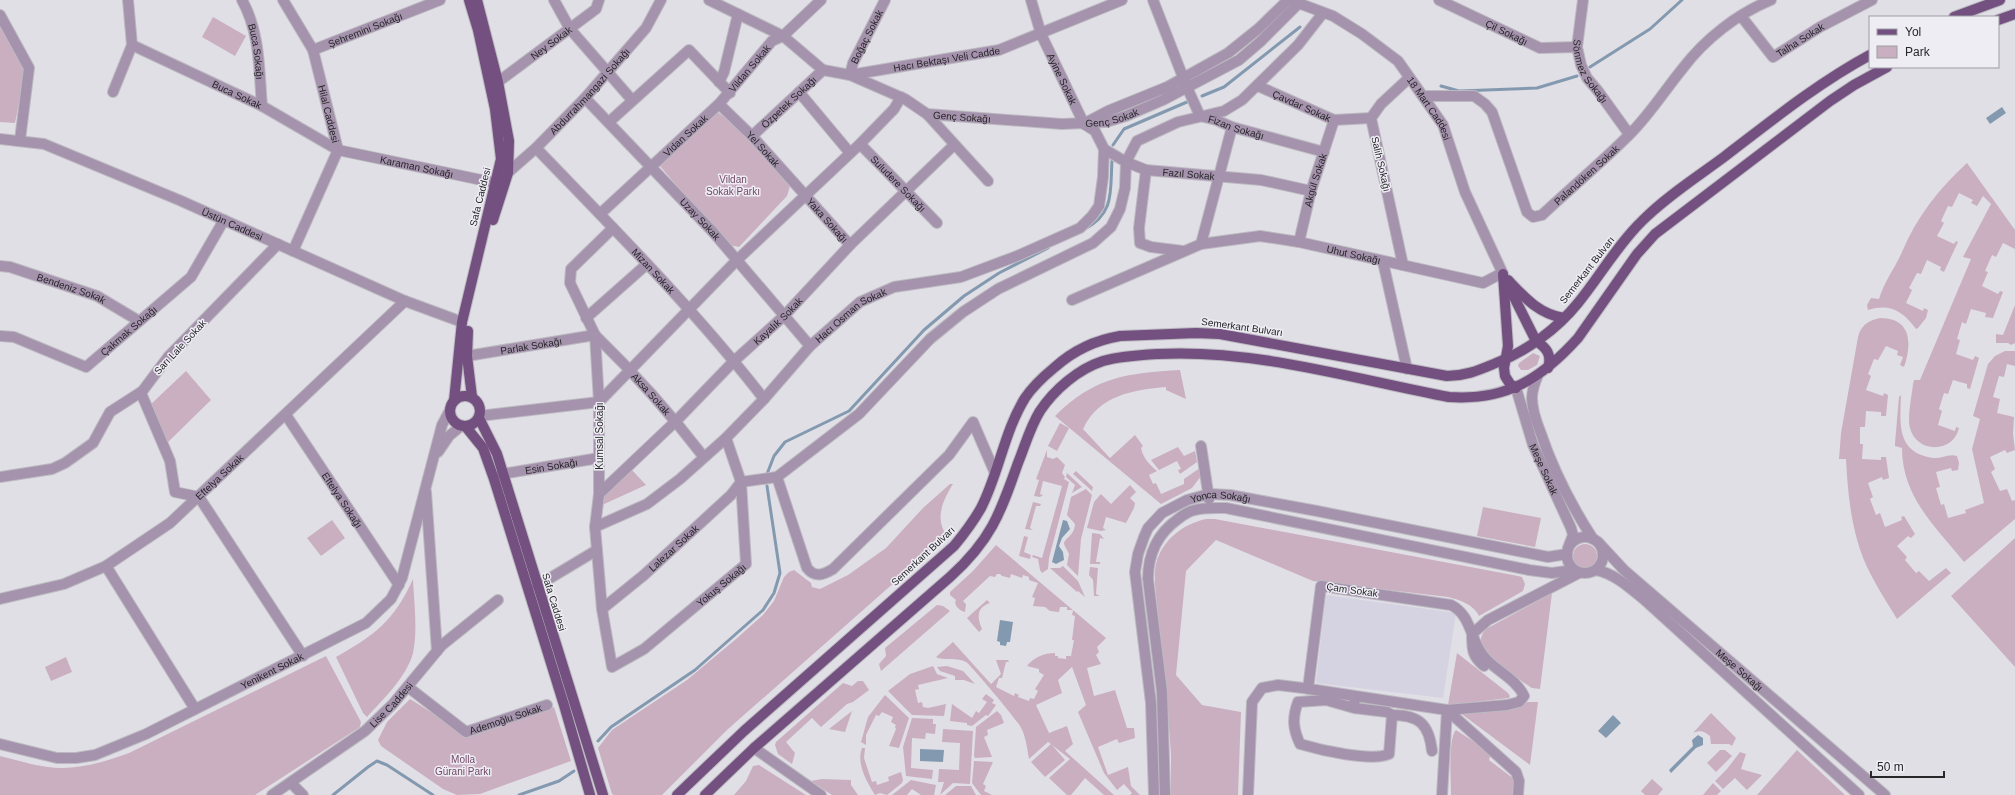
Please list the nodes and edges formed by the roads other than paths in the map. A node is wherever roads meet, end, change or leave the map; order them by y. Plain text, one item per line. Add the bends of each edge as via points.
1 (128, 0) edge
2 (242, 0) edge
3 (283, 0) edge
4 (440, 0) edge
5 (469, 0) edge
6 (477, 0) edge
7 (554, 0) edge
8 (599, 0) edge
9 (661, 0) edge
10 (709, 0) edge
11 (821, 0) edge
12 (885, 0) edge
13 (1031, 0) edge
14 (1122, 0) edge
15 (1153, 0) edge
16 (1439, 0) edge
17 (1583, 0) edge
18 (1771, 0) edge
19 (1872, 0) edge
20 (2000, 0) edge
21 (1292, 1) edge
22 (1323, 13) junction
23 (738, 14) junction
24 (2015, 14) edge
25 (0, 15) edge
26 (1741, 16) junction
27 (1957, 16) edge
28 (1999, 20) edge
29 (570, 29) junction
30 (1041, 34) junction
31 (783, 36) junction
32 (132, 45) junction
33 (1578, 47) junction
34 (313, 50) junction
35 (1869, 56) edge
36 (1885, 68) edge
37 (823, 70) junction
38 (606, 72) junction
39 (850, 75) junction
40 (1183, 78) junction
41 (1409, 78) junction
42 (498, 82) junction
43 (719, 82) junction
44 (1258, 86) junction
45 (1187, 88) junction
46 (113, 92) dead end
47 (799, 92) junction
48 (730, 93) junction
49 (1423, 96) junction
50 (901, 97) junction
51 (585, 98) junction
52 (632, 100) junction
53 (719, 104) junction
54 (262, 106) junction
55 (927, 114) junction
56 (1200, 116) junction
57 (1371, 118) junction
58 (1334, 120) junction
59 (609, 122) junction
60 (1084, 124) junction
61 (1232, 127) junction
62 (1630, 134) junction
63 (752, 136) junction
64 (0, 139) edge
65 (20, 140) junction
66 (860, 144) junction
67 (954, 145) junction
68 (536, 148) junction
69 (1104, 149) junction
70 (338, 150) junction
71 (1324, 152) junction
72 (850, 153) junction
73 (1126, 162) junction
74 (651, 167) junction
75 (1146, 170) junction
76 (508, 173) junction
77 (1218, 175) junction
78 (988, 181) dead end
79 (496, 183) junction
80 (906, 189) junction
81 (1311, 191) junction
82 (805, 196) junction
83 (600, 214) junction
84 (224, 220) junction
85 (937, 223) dead end
86 (613, 228) junction
87 (1299, 242) junction
88 (278, 244) junction
89 (1201, 244) junction
90 (850, 245) junction
91 (292, 251) junction
92 (1183, 251) junction
93 (737, 260) junction
94 (1383, 262) junction
95 (647, 264) junction
96 (1403, 265) junction
97 (0, 266) edge
98 (1502, 274) junction
99 (1072, 300) dead end
100 (405, 301) junction
101 (687, 309) junction
102 (784, 316) junction
103 (586, 318) junction
104 (1564, 318) junction
105 (139, 321) junction
106 (462, 322) junction
107 (595, 335) junction
108 (0, 336) edge
109 (1536, 341) junction
110 (810, 346) junction
111 (467, 356) junction
112 (1507, 359) junction
113 (734, 361) junction
114 (1548, 368) junction
115 (1407, 369) junction
116 (630, 370) junction
117 (1538, 375) junction
118 (1516, 388) junction
119 (141, 392) junction
120 (472, 397) junction
121 (764, 399) junction
122 (599, 402) junction
123 (452, 405) junction
124 (286, 415) junction
125 (479, 417) junction
126 (676, 421) junction
127 (463, 426) junction
128 (726, 438) junction
129 (1201, 446) dead end
130 (435, 455) junction
131 (703, 456) junction
132 (600, 458) junction
133 (502, 474) junction
134 (995, 474) junction
135 (0, 477) edge
136 (776, 477) junction
137 (426, 482) junction
138 (741, 482) junction
139 (599, 494) junction
140 (1209, 494) junction
141 (200, 497) junction
142 (1210, 508) junction
143 (595, 527) junction
144 (1596, 541) junction
145 (597, 550) junction
146 (1568, 551) junction
147 (106, 566) junction
148 (1596, 570) junction
149 (1577, 572) junction
150 (399, 585) junction
151 (537, 586) junction
152 (0, 599) edge
153 (498, 600) dead end
154 (602, 609) junction
155 (1472, 634) junction
156 (437, 651) junction
157 (303, 656) junction
158 (612, 667) joint
159 (408, 687) junction
160 (1308, 690) junction
161 (1355, 697) junction
162 (547, 705) dead end
163 (1354, 708) junction
164 (195, 709) junction
165 (1447, 710) junction
166 (1392, 715) junction
167 (0, 744) edge
168 (754, 748) junction
169 (1432, 751) dead end
170 (291, 783) junction
171 (272, 795) edge
172 (303, 795) edge
173 (590, 795) edge
174 (603, 795) edge
175 (677, 795) edge
176 (705, 795) edge
177 (821, 795) edge
178 (1154, 795) edge
179 (1165, 795) edge
180 (1248, 795) edge
181 (1442, 795) edge
182 (1518, 795) edge
183 (1859, 795) edge
184 (1885, 795) edge

1 - 32 street
2 - 54 street, Buca Sokağı via 256,36
3 - 34 street, Hilal Caddesi
4 - 34 street, Şehremini Sokağı
5 - 79 main road, Safa Caddesi via 495,109 501,159
6 - 42 main road, Safa Caddesi
7 - 29 street
8 - 29 street, Ney Sokak via 596,9
9 - 38 street, Abdurrahmangazi Sokağı via 646,28
10 - 23 street
11 - 31 street, Vildan Sokak
12 - 39 street, Boğaç Sokak via 853,63
13 - 30 street, Ayine Sokak
14 - 30 street, Hacı Bektaşı Veli Cadde
15 - 40 street, Fizan Sokağı
16 - 33 street, Çil Sokağı via 1540,48
17 - 33 street, Sönmez Sokağı
18 - 26 street, Palandöken Sokak
19 - 26 street, Talha Sokak via 1820,27 1773,57
20 - 27 main road
21 - 22 street, 18 Mart Caddesi
21 - 40 street, Genç Sokak via 1238,47
21 - 45 street, Genç Sokak via 1260,42 1239,60
22 - 41 street, 18 Mart Caddesi via 1333,16 1362,34 1398,61
22 - 44 street via 1298,45
23 - 31 street
23 - 43 street via 724,72
24 - 28 main road
25 - 65 street via 29,68
26 - 62 street, Palandöken Sokak via 1707,40
29 - 38 street
29 - 42 street, Ney Sokak
30 - 39 street, Hacı Bektaşı Veli Cadde via 999,50
30 - 60 street, Ayine Sokak
31 - 37 street
31 - 48 street, Vildan Sokak via 772,41
32 - 46 street
32 - 54 street, Buca Sokak
33 - 62 street, Sönmez Sokağı via 1581,65 1587,78
34 - 70 street, Hilal Caddesi
35 - 104 main road, Semerkant Bulvarı via 1843,70 1771,122 1643,219
36 - 114 main road via 1830,101 1655,234 1637,254 1578,338
37 - 39 street, Özpetek Sokağı
37 - 47 street, Özpetek Sokağı
38 - 51 street, Abdurrahmangazi Sokağı
38 - 52 street
39 - 50 street, Genç Sokağı
40 - 45 street, Fizan Sokağı
40 - 60 street, Genç Sokak
41 - 49 street, 18 Mart Caddesi
41 - 57 street via 1381,104
42 - 76 main road, Safa Caddesi via 509,140
43 - 48 street
43 - 52 street via 688,50
44 - 56 street via 1224,111
44 - 58 street, Çavdar Sokak
45 - 56 street, Fizan Sokağı
45 - 60 street, Genç Sokak via 1126,116 1106,122
47 - 63 street, Özpetek Sokağı
47 - 72 street
48 - 53 street, Vildan Sokak
49 - 62 street, Palandöken Sokak via 1474,96 1485,104 1492,112 1527,212 1534,217 1542,215
49 - 98 street, 18 Mart Caddesi via 1443,125 1465,192
50 - 55 street, Genç Sokağı
50 - 66 street
51 - 59 street, Uzay Sokak
51 - 68 street, Abdurrahmangazi Sokağı
52 - 59 street
53 - 63 street, Yel Sokak
53 - 74 street, Vidan Sokak
54 - 70 street, Buca Sokak
55 - 60 street, Genç Sokağı
55 - 67 street
56 - 61 street, Fizan Sokağı
56 - 73 street via 1172,124 1137,141
57 - 58 street, Çavdar Sokak
57 - 96 street, Salih Sokağı
58 - 71 street, Akgül Sokak
59 - 74 street, Uzay Sokak
60 - 69 street via 1095,131
61 - 71 street, Fizan Sokağı
61 - 77 street
63 - 82 street, Yel Sokak
64 - 65 street, Üstün Caddesi
65 - 84 street, Üstün Caddesi via 44,144
66 - 72 street
66 - 80 street, Suludere Sokağı
67 - 78 street
67 - 80 street, Kayalık Sokak
68 - 76 street, Abdurrahmangazi Sokağı
68 - 83 street, Mizan Sokak
69 - 73 street, Fazıl Sokak
69 - 110 street, Hacı Osman Sokak via 1099,206 1080,228 962,277 894,287 860,302
70 - 79 street, Karaman Sokağı
70 - 91 street, Hilal Caddesi
71 - 81 street, Akgül Sokak
72 - 82 street
73 - 75 street, Fazıl Sokak
73 - 136 street via 1125,188 1120,209 1111,227 1102,236 1093,243 998,289 963,312 930,339 859,414
74 - 83 street
74 - 93 street, Uzay Sokak
75 - 77 street, Fazıl Sokak
75 - 92 street via 1139,228 1140,243
76 - 79 street, Abdurrahmangazi Sokağı
76 - 111 main road, Safa Caddesi via 468,322
77 - 81 street, Fazıl Sokak via 1261,180
77 - 89 street
79 - 106 main road, Safa Caddesi
80 - 85 street, Suludere Sokağı
80 - 90 street, Kayalık Sokak
81 - 87 street, Akgül Sokak
82 - 90 street, Yaka Sokağı
82 - 93 street
83 - 86 street, Mizan Sokak
84 - 88 street, Üstün Caddesi
84 - 105 street, Çakmak Sokağı via 191,277
86 - 95 street, Mizan Sokak
86 - 103 street, Kumsal Sokağı via 571,269 570,283
87 - 89 street, Uhut Sokağı via 1260,236
87 - 94 street, Uhut Sokağı
88 - 91 street, Üstün Caddesi
88 - 119 street, Sarı Lale Sokak via 168,357
89 - 92 street, Uhut Sokağı
90 - 102 street, Kayalık Sokak
91 - 100 street, Üstün Caddesi
92 - 99 street, Uhut Sokağı
93 - 101 street
93 - 102 street, Uzay Sokak
94 - 96 street, Uhut Sokağı
94 - 115 street
95 - 101 street, Mizan Sokak
95 - 103 street
96 - 98 street, Uhut Sokağı via 1483,283
97 - 105 street, Bendeniz Sokak via 97,296
98 - 104 main road via 1540,310 1548,315
98 - 109 main road
98 - 112 main road
100 - 106 street, Üstün Caddesi
100 - 124 street, Eftelya Sokak
101 - 113 street, Mizan Sokak
101 - 116 street
102 - 110 street, Uzay Sokak
102 - 113 street, Kayalık Sokak
103 - 107 street, Kumsal Sokağı
104 - 109 main road, Semerkant Bulvarı
105 - 108 street, Çakmak Sokağı via 86,367 14,337
106 - 123 main road, Safa Caddesi
107 - 111 street, Parlak Sokağı
107 - 116 street, Aksa Sokak
107 - 122 street, Kumsal Sokağı
109 - 112 main road, Semerkant Bulvarı
109 - 114 main road via 1546,347 1550,358
110 - 121 street, Hacı Osman Sokak
111 - 120 main road, Safa Caddesi
112 - 115 main road, Semerkant Bulvarı via 1472,374 1459,376
112 - 118 main road via 1505,376
113 - 121 street, Mizan Sokak
113 - 126 street, Kayalık Sokak
114 - 117 main road
115 - 134 main road, Semerkant Bulvarı via 1208,333 1108,338 1061,361 1035,385 1016,415
116 - 122 street
116 - 126 street, Aksa Sokak
117 - 118 main road
117 - 144 street, Meşe Sokağı via 1533,387 1532,400 1547,452 1570,501
118 - 146 street, Meşe Sokak via 1533,445 1571,528 1573,535
118 - 168 main road via 1475,398 1449,397 1266,361 1206,354 1131,356 1101,361 1090,366 1068,380 1040,412 997,520 978,550
119 - 135 street, Sarı Lale Sokak via 110,412 93,443 65,463 52,469
119 - 141 street via 170,461 175,492
120 - 123 main road via 463,396
120 - 125 main road via 478,407
121 - 128 street, Hacı Osman Sokak
122 - 125 street
122 - 132 street, Kumsal Sokağı
123 - 127 main road via 452,421
123 - 130 street, Yenikent Sokak via 442,425
124 - 141 street, Eftelya Sokak
124 - 150 street, Eftelya Sokağı
125 - 127 main road via 472,425
125 - 133 main road, Safa Caddesi via 497,454
126 - 131 street, Aksa Sokak
126 - 139 street, Kayalık Sokak
127 - 130 street, Yenikent Sokak via 449,436
127 - 173 main road, Safa Caddesi via 483,448 494,479
128 - 131 street, Hacı Osman Sokak
128 - 138 street, Yokuş Sokağı
129 - 140 street
130 - 137 street, Yenikent Sokak
131 - 143 street, Hacı Osman Sokak via 680,479 646,504
132 - 133 street, Esin Sokağı
132 - 139 street, Kumsal Sokağı
133 - 151 main road, Safa Caddesi
134 - 136 street via 973,422 949,455 832,570 821,575 815,575 808,568
134 - 175 main road, Semerkant Bulvarı via 974,521 954,546 744,731
136 - 138 street
137 - 150 street, Yenikent Sokak
137 - 156 street
138 - 154 street, Lalezar Sokak via 731,495 644,575
138 - 158 street, Yokuş Sokağı via 746,564 644,650
139 - 143 street, Kumsal Sokağı
140 - 142 street
140 - 146 street, Yonca Sokağı via 1230,495 1317,511 1548,557
140 - 178 street, Yonca Sokağı via 1187,500 1162,514 1148,528 1138,554 1135,572 1151,703
141 - 147 street, Eftelya Sokak via 170,523
141 - 157 street
142 - 149 street, Yonca Sokağı via 1242,511 1529,570 1552,573
142 - 179 street, Yonca Sokağı via 1193,510 1172,523 1156,540 1148,566 1162,692
143 - 145 street, Kumsal Sokağı
144 - 146 street via 1582,538 1576,540
144 - 148 street via 1603,554 1603,560
144 - 184 street, Meşe Sokağı via 1624,570
145 - 151 street
145 - 154 street, Kumsal Sokağı
146 - 149 street via 1570,566
147 - 152 street, Eftelya Sokak via 64,584
147 - 164 street
148 - 149 street via 1585,574
148 - 183 street, Meşe Sokağı via 1607,572 1617,578 1646,602
149 - 155 street via 1488,620
150 - 157 street, Yenikent Sokak via 391,599 366,623
151 - 174 main road, Safa Caddesi
153 - 156 street, Lise Caddesi
154 - 158 street, Kumsal Sokağı
155 - 160 street, Çam Sokak via 1460,611 1451,605 1321,586
155 - 165 street via 1485,659 1508,676 1524,696 1513,704
156 - 159 street, Lise Caddesi
157 - 164 street, Yenikent Sokak
159 - 162 street, Ademoğlu Sokak via 466,732
159 - 170 street, Lise Caddesi via 365,731
160 - 161 street
160 - 180 street via 1278,685 1262,688 1252,702
161 - 163 street
161 - 165 street
163 - 166 street via 1387,712
163 - 166 street via 1326,700 1298,702 1293,714 1294,731 1300,744 1356,755 1383,757 1389,754
164 - 167 street, Yenikent Sokak via 146,734 89,756 57,758
165 - 181 street
165 - 182 street via 1516,772 1519,781
166 - 169 street via 1411,716 1418,720 1430,737
168 - 176 main road
168 - 177 street
170 - 171 street, Lise Caddesi
170 - 172 street

